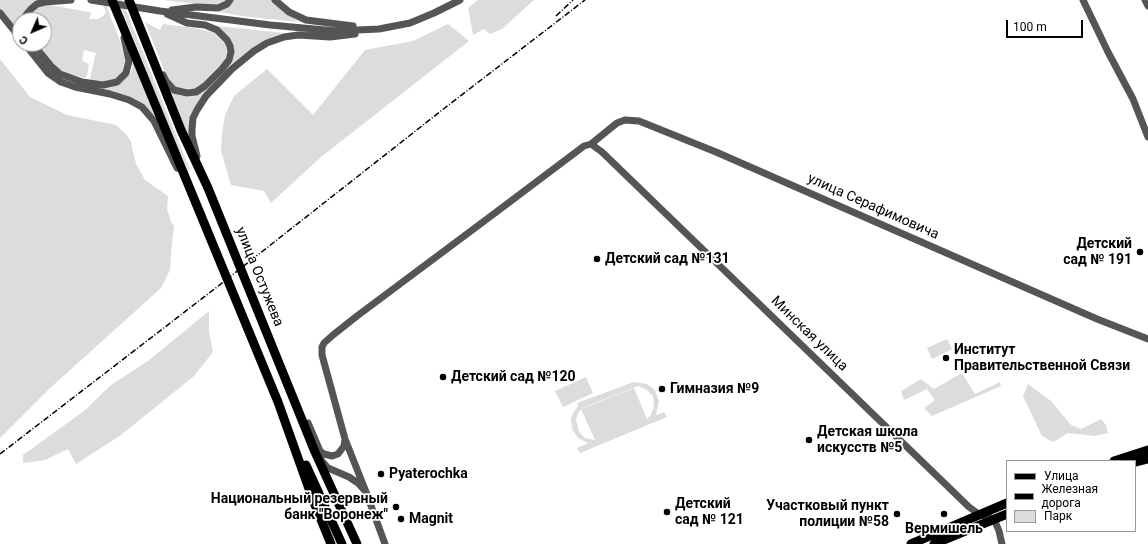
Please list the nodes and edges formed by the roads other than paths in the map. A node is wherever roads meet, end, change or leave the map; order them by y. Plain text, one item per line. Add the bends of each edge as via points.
1 (71, 0) edge
2 (91, 0) edge
3 (112, 0) edge
4 (129, 0) edge
5 (230, 0) edge
6 (275, 0) edge
7 (460, 0) edge
8 (1083, 0) edge
9 (1145, 0) edge
10 (1148, 6) edge
11 (160, 11) junction
12 (29, 12) edge
13 (0, 13) edge
14 (120, 20) junction
15 (12, 28) edge
16 (140, 28) junction
17 (379, 30) junction
18 (31, 52) edge
19 (40, 52) edge
20 (1148, 137) edge
21 (591, 144) junction
22 (208, 188) junction
23 (193, 198) junction
24 (1148, 340) edge
25 (292, 395) junction
26 (278, 402) junction
27 (345, 439) junction
28 (1148, 450) edge
29 (315, 452) junction
30 (1148, 459) edge
31 (1117, 460) edge
32 (1136, 462) edge
33 (366, 492) junction
34 (1006, 503) edge
35 (1006, 514) edge
36 (980, 515) junction
37 (994, 519) junction
38 (331, 544) edge
39 (342, 544) edge
40 (357, 544) edge
41 (385, 544) edge
42 (911, 544) edge
43 (934, 544) edge
44 (1002, 544) edge

1 - 12 street via 37,4
2 - 11 street
3 - 14 main road
4 - 16 main road, улица Остужева
5 - 11 street via 218,8 196,7
6 - 17 street via 289,12 306,20
7 - 17 street via 427,17
8 - 20 street via 1133,100
9 - 10 street
11 - 16 street via 187,23 211,27 228,40 231,52 228,60 204,86 196,92 187,93 172,88
11 - 17 street via 313,29
13 - 15 street
14 - 19 street via 129,67 122,78 111,84 82,82 60,74
14 - 23 main road
16 - 22 main road, улица Остужева via 180,130
17 - 22 street via 330,37 284,37 261,46 232,69 206,96 193,118 192,136
18 - 23 street via 48,73 61,82 110,94 142,106 154,121
21 - 24 street, улица Серафимовича via 617,123 625,120 639,121
21 - 27 street via 584,146 327,340 322,347 322,355
21 - 36 street, Минская улица
22 - 25 main road, улица Остужева
23 - 26 main road
25 - 27 street via 320,451 332,456 338,454 344,446
25 - 29 main road, улица Остужева
26 - 38 main road
26 - 39 main road
27 - 33 street
28 - 31 main road
29 - 33 street, улица Остужева via 325,465 349,477
29 - 40 main road
30 - 32 main road
33 - 41 street, улица Остужева
34 - 36 main road
35 - 37 main road
36 - 37 street, Минская улица
36 - 42 main road
37 - 43 main road
37 - 44 street

